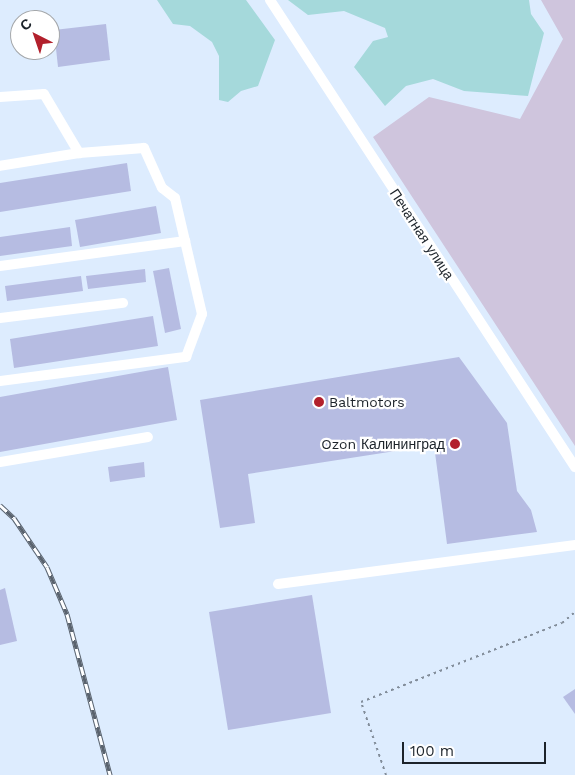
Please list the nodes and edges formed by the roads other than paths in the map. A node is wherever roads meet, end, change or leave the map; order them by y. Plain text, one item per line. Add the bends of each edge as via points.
1 (270, 0) edge
2 (0, 97) edge
3 (79, 153) junction
4 (0, 166) edge
5 (185, 241) junction
6 (0, 266) edge
7 (123, 303) dead end
8 (0, 318) edge
9 (0, 381) edge
10 (148, 437) dead end
11 (0, 462) edge
12 (575, 467) edge
13 (575, 545) edge
14 (278, 584) dead end

1 - 12 street, Печатная улица
2 - 3 street via 44,94
3 - 4 street
3 - 5 street via 144,148 162,188 175,198
5 - 6 street
5 - 9 street via 202,314 186,357
7 - 8 street
10 - 11 street
13 - 14 street

